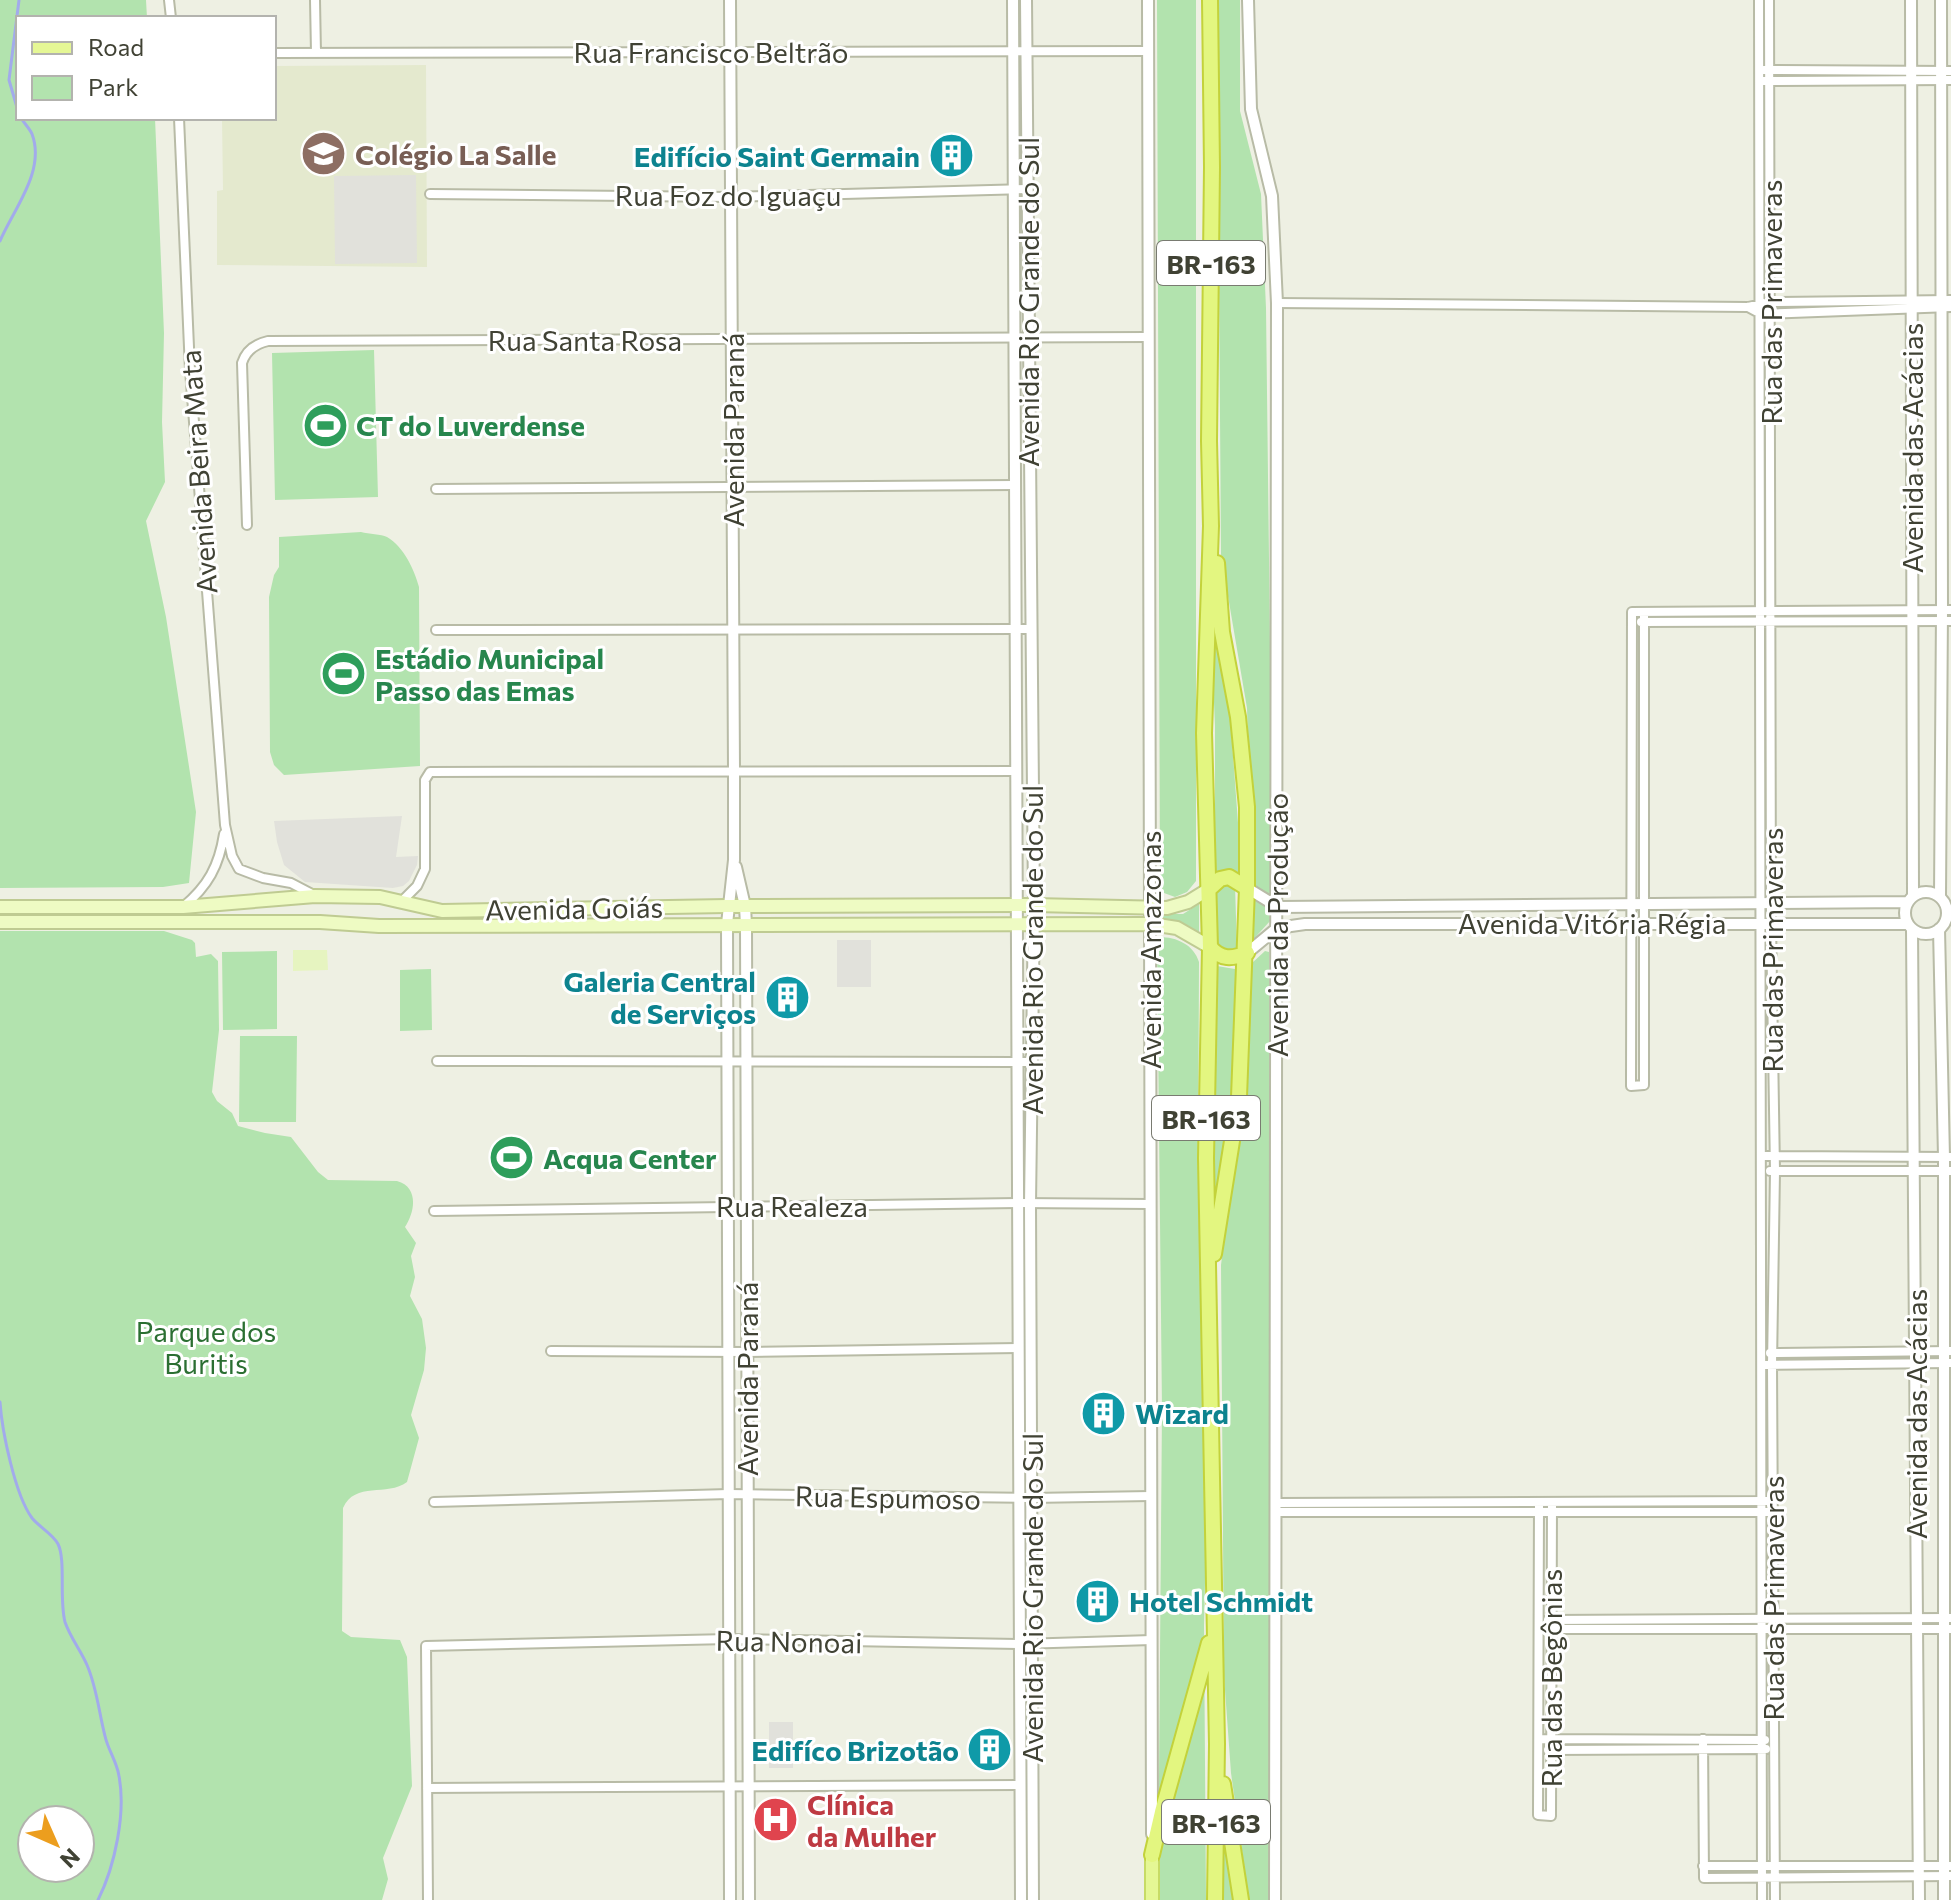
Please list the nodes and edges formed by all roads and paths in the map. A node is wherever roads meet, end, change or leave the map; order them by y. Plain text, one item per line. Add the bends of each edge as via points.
1 (315, 0) edge
2 (730, 0) edge
3 (1013, 0) edge
4 (1026, 0) edge
5 (1148, 0) edge
6 (1210, 0) edge
7 (1248, 0) edge
8 (1759, 0) edge
9 (1769, 0) edge
10 (1911, 0) edge
11 (1941, 0) edge
12 (1013, 51) junction
13 (1026, 51) junction
14 (1148, 51) junction
15 (729, 52) junction
16 (276, 53) edge
17 (316, 53) junction
18 (1764, 70) junction
19 (1912, 75) junction
20 (1946, 76) edge
21 (1764, 81) junction
22 (179, 120) edge
23 (1027, 189) junction
24 (1014, 190) junction
25 (430, 194) dead end
26 (730, 197) junction
27 (1771, 302) junction
28 (1277, 303) junction
29 (1761, 303) junction
30 (1912, 304) junction
31 (1946, 304) edge
32 (1748, 307) junction
33 (1761, 314) junction
34 (1771, 314) junction
35 (1148, 337) junction
36 (1015, 338) junction
37 (1028, 338) junction
38 (732, 339) junction
39 (1015, 485) junction
40 (733, 487) junction
41 (436, 489) dead end
42 (247, 525) dead end
43 (1211, 526) junction
44 (1913, 610) junction
45 (1766, 611) junction
46 (1947, 616) edge
47 (1644, 617) junction
48 (1632, 622) junction
49 (1913, 622) junction
50 (1762, 623) junction
51 (1772, 623) junction
52 (1016, 629) junction
53 (1031, 629) junction
54 (436, 630) dead end
55 (734, 630) junction
56 (734, 771) junction
57 (1017, 771) junction
58 (225, 825) junction
59 (734, 860) junction
60 (1247, 888) junction
61 (1209, 889) junction
62 (319, 896) junction
63 (1910, 899) junction
64 (402, 901) junction
65 (1945, 901) edge
66 (1766, 903) junction
67 (1631, 904) junction
68 (1643, 904) junction
69 (1015, 905) junction
70 (1034, 905) junction
71 (727, 906) junction
72 (745, 906) junction
73 (0, 907) edge
74 (183, 907) junction
75 (1278, 907) junction
76 (1151, 908) junction
77 (0, 922) edge
78 (320, 922) junction
79 (1631, 922) junction
80 (1766, 922) junction
81 (1015, 923) junction
82 (1033, 923) junction
83 (1644, 923) junction
84 (727, 924) junction
85 (1151, 924) junction
86 (746, 925) junction
87 (1945, 925) edge
88 (394, 926) junction
89 (1910, 926) junction
90 (1277, 928) junction
91 (1210, 947) junction
92 (1247, 953) junction
93 (437, 1061) dead end
94 (727, 1062) junction
95 (746, 1062) junction
96 (1019, 1062) junction
97 (1031, 1062) junction
98 (1761, 1156) junction
99 (1774, 1156) junction
100 (1915, 1157) junction
101 (1947, 1157) edge
102 (1761, 1171) junction
103 (1775, 1171) junction
104 (1915, 1171) junction
105 (1947, 1171) edge
106 (1025, 1203) junction
107 (1150, 1204) junction
108 (728, 1206) junction
109 (747, 1207) junction
110 (434, 1211) dead end
111 (1208, 1289) junction
112 (1019, 1348) junction
113 (551, 1351) dead end
114 (1916, 1351) junction
115 (727, 1352) junction
116 (747, 1352) junction
117 (1772, 1353) junction
118 (1762, 1354) junction
119 (1947, 1357) edge
120 (1916, 1363) junction
121 (1767, 1365) junction
122 (729, 1494) junction
123 (748, 1495) junction
124 (1151, 1496) junction
125 (1019, 1498) junction
126 (1031, 1498) junction
127 (1767, 1501) junction
128 (434, 1502) dead end
129 (1539, 1502) junction
130 (1552, 1502) junction
131 (1276, 1508) junction
132 (1539, 1512) junction
133 (1551, 1512) junction
134 (1767, 1512) junction
135 (1768, 1618) junction
136 (1553, 1624) junction
137 (1918, 1624) junction
138 (1947, 1624) edge
139 (1539, 1625) junction
140 (1213, 1627) junction
141 (1768, 1629) junction
142 (729, 1639) junction
143 (748, 1640) junction
144 (1152, 1640) junction
145 (1026, 1644) junction
146 (1539, 1739) junction
147 (1552, 1739) junction
148 (1703, 1739) junction
149 (1217, 1744) junction
150 (1762, 1744) junction
151 (1774, 1744) junction
152 (1539, 1750) junction
153 (1552, 1750) junction
154 (1703, 1750) junction
155 (730, 1785) junction
156 (748, 1785) junction
157 (1021, 1785) junction
158 (427, 1788) junction
159 (1152, 1855) junction
160 (1775, 1865) junction
161 (1703, 1866) junction
162 (1762, 1866) junction
163 (1919, 1871) junction
164 (1948, 1871) edge
165 (1762, 1878) junction
166 (1775, 1878) junction
167 (428, 1900) edge
168 (730, 1900) edge
169 (749, 1900) edge
170 (1021, 1900) edge
171 (1033, 1900) edge
172 (1152, 1900) edge
173 (1215, 1900) edge
174 (1241, 1900) edge
175 (1275, 1900) edge
176 (1762, 1900) edge
177 (1775, 1900) edge
178 (1919, 1900) edge
179 (1944, 1900) edge

1 - 17 street
2 - 15 street, Avenida Paraná
3 - 12 street, Avenida Rio Grande do Sul
4 - 13 street, Avenida Rio Grande do Sul
5 - 14 street, Avenida Amazonas
6 - 43 highway, BR-163
7 - 28 street, Avenida da Produção via 1251,109 1272,196
8 - 18 street, Rua das Primaveras
9 - 18 street, Rua das Primaveras
10 - 19 street, Avenida das Acácias
11 - 20 street, Avenida das Acácias
12 - 13 street, Rua Francisco Beltrão
12 - 15 street, Rua Francisco Beltrão
12 - 24 street, Avenida Rio Grande do Sul
13 - 14 street, Rua Francisco Beltrão
13 - 23 street, Avenida Rio Grande do Sul
14 - 35 street, Avenida Amazonas
15 - 17 street, Rua Francisco Beltrão
15 - 26 street, Avenida Paraná
16 - 17 street, Rua Francisco Beltrão
18 - 19 street
18 - 21 street, Rua das Primaveras
19 - 20 street
19 - 21 street
19 - 30 street, Avenida das Acácias
20 - 31 street, Avenida das Acácias
21 - 27 street, Rua das Primaveras
21 - 29 street, Rua das Primaveras
22 - 58 street, Avenida Beira Mata via 190,370
23 - 24 street, Rua Foz do Iguaçu
23 - 37 street, Avenida Rio Grande do Sul
24 - 26 street, Rua Foz do Iguaçu
24 - 36 street, Avenida Rio Grande do Sul
25 - 26 street, Rua Foz do Iguaçu
26 - 38 street, Avenida Paraná
27 - 29 street
27 - 30 street
27 - 34 street, Rua das Primaveras
28 - 32 street
28 - 75 street, Avenida da Produção
29 - 32 street
29 - 33 street, Rua das Primaveras
30 - 31 street
30 - 34 street
30 - 44 street, Avenida das Acácias
31 - 46 street, Avenida das Acácias
32 - 33 street
33 - 34 street
33 - 45 street, Rua das Primaveras
34 - 45 street, Rua das Primaveras
35 - 37 street, Rua Santa Rosa
35 - 76 street, Avenida Amazonas
36 - 37 street, Rua Santa Rosa
36 - 38 street, Rua Santa Rosa
36 - 39 street, Avenida Rio Grande do Sul
37 - 53 street, Avenida Rio Grande do Sul
38 - 40 street, Avenida Paraná
38 - 42 street, Rua Santa Rosa via 260,343 242,363
39 - 40 street
39 - 52 street, Avenida Rio Grande do Sul
40 - 41 street
40 - 55 street, Avenida Paraná
43 - 60 highway, BR-163 via 1247,807
43 - 61 highway, BR-163 via 1204,733
44 - 45 street
44 - 46 street
44 - 49 street, Avenida das Acácias
45 - 47 street
45 - 50 street, Rua das Primaveras
45 - 51 street, Rua das Primaveras
46 - 49 street
46 - 65 street, Avenida das Acácias
47 - 48 street
47 - 48 street via 1632,612
47 - 50 street
47 - 68 street
48 - 67 street
49 - 51 street
49 - 63 street, Avenida das Acácias
50 - 51 street
50 - 66 street, Rua das Primaveras
51 - 66 street, Rua das Primaveras
52 - 53 street
52 - 55 street
52 - 57 street, Avenida Rio Grande do Sul
53 - 70 street, Avenida Rio Grande do Sul
54 - 55 street
55 - 56 street, Avenida Paraná
56 - 57 street
56 - 59 street, Avenida Paraná
56 - 64 street via 430,772 425,780 425,869
57 - 69 street, Avenida Rio Grande do Sul
58 - 62 street, Avenida Beira Mata via 239,869
58 - 74 street, Avenida Beira Mata via 212,876
59 - 71 street, Avenida Paraná
59 - 72 street, Avenida Paraná
60 - 61 highway via 1229,877
60 - 75 street
60 - 92 highway, BR-163
61 - 76 main road, Avenida Goiás via 1188,902
61 - 91 highway, BR-163
62 - 64 main road, Avenida Goiás
62 - 74 main road, Avenida Goiás
62 - 78 main road
63 - 65 street via 1928,891
63 - 66 street, Avenida Vitória Régia
63 - 89 street via 1905,910
64 - 71 main road, Avenida Goiás via 442,911
64 - 88 main road
65 - 87 street
66 - 68 street, Avenida Vitória Régia
66 - 80 street, Rua das Primaveras
67 - 68 street, Avenida Vitória Régia
67 - 75 street, Avenida Vitória Régia
67 - 79 street
68 - 83 street
69 - 70 main road, Avenida Goiás
69 - 72 main road, Avenida Goiás
69 - 81 street, Avenida Rio Grande do Sul
70 - 76 main road, Avenida Goiás
70 - 82 street, Avenida Rio Grande do Sul
71 - 72 main road, Avenida Goiás
71 - 84 street, Avenida Paraná
72 - 86 street, Avenida Paraná
73 - 74 main road, Avenida Goiás
75 - 90 street, Avenida da Produção
76 - 85 street, Avenida Amazonas
77 - 78 main road, Avenida Goiás
78 - 88 main road, Avenida Goiás
79 - 83 street, Avenida Vitória Régia
79 - 83 street via 1631,1086 1644,1085
79 - 90 street, Avenida Vitória Régia
80 - 83 street, Avenida Vitória Régia
80 - 89 street, Avenida Vitória Régia
80 - 98 street, Rua das Primaveras
80 - 99 street, Rua das Primaveras
81 - 82 main road, Avenida Goiás
81 - 86 main road, Avenida Goiás
81 - 96 street, Avenida Rio Grande do Sul
82 - 85 main road, Avenida Goiás
82 - 97 street, Avenida Rio Grande do Sul
84 - 86 main road, Avenida Goiás
84 - 88 main road, Avenida Goiás
84 - 94 street, Avenida Paraná
85 - 91 main road, Avenida Goiás via 1177,928
85 - 107 street, Avenida Amazonas
86 - 95 street, Avenida Paraná
87 - 89 street via 1930,934
87 - 101 street, Avenida das Acácias
89 - 100 street, Avenida das Acácias
90 - 92 street
90 - 131 street, Avenida da Produção
91 - 92 highway via 1225,958
91 - 111 highway, BR-163
92 - 111 highway, BR-163 via 1239,1097
93 - 94 street
94 - 95 street
94 - 108 street, Avenida Paraná
95 - 96 street
95 - 109 street, Avenida Paraná
96 - 97 street
96 - 106 street, Avenida Rio Grande do Sul
97 - 106 street, Avenida Rio Grande do Sul
98 - 99 street
98 - 102 street, Rua das Primaveras
99 - 100 street
99 - 103 street, Rua das Primaveras
100 - 101 street
100 - 104 street, Avenida das Acácias
101 - 105 street, Avenida das Acácias
102 - 103 street
102 - 118 street, Rua das Primaveras
103 - 104 street
103 - 117 street, Rua das Primaveras
104 - 105 street
104 - 114 street, Avenida das Acácias
105 - 119 street, Avenida das Acácias
106 - 107 street, Rua Realeza
106 - 109 street, Rua Realeza
106 - 112 street, Avenida Rio Grande do Sul
106 - 126 street, Avenida Rio Grande do Sul
107 - 124 street, Avenida Amazonas
108 - 109 street, Rua Realeza
108 - 110 street, Rua Realeza
108 - 115 street, Avenida Paraná
109 - 116 street, Avenida Paraná
111 - 140 highway, BR-163
112 - 116 street
112 - 125 street, Avenida Rio Grande do Sul
113 - 115 street
114 - 117 street
114 - 119 street
114 - 120 street, Avenida das Acácias
115 - 116 street
115 - 122 street, Avenida Paraná
116 - 123 street, Avenida Paraná
117 - 118 street
117 - 121 street, Rua das Primaveras
118 - 121 street, Rua das Primaveras
119 - 120 street
119 - 138 street, Avenida das Acácias
120 - 121 street
120 - 137 street, Avenida das Acácias
121 - 127 street, Rua das Primaveras
122 - 123 street, Rua Espumoso
122 - 128 street, Rua Espumoso
122 - 142 street, Avenida Paraná
123 - 125 street, Rua Espumoso
123 - 143 street, Avenida Paraná
124 - 126 street, Rua Espumoso
124 - 144 street, Avenida Amazonas
125 - 126 street, Rua Espumoso
125 - 145 street, Avenida Rio Grande do Sul
126 - 145 street, Avenida Rio Grande do Sul
127 - 130 street
127 - 134 street, Rua das Primaveras
129 - 130 street
129 - 131 street
129 - 132 street, Rua das Begônias
130 - 133 street, Rua das Begônias
131 - 132 street
131 - 175 street, Avenida da Produção
132 - 133 street
132 - 139 street, Rua das Begônias
133 - 134 street
133 - 136 street, Rua das Begônias
134 - 135 street, Rua das Primaveras
135 - 136 street
135 - 137 street
135 - 141 street, Rua das Primaveras
136 - 139 street
136 - 141 street
136 - 147 street, Rua das Begônias
137 - 138 street
137 - 141 street
137 - 163 street, Avenida das Acácias
138 - 164 street, Avenida das Acácias
139 - 146 street, Rua das Begônias
140 - 149 highway, BR-163
140 - 159 highway
141 - 150 street, Rua das Primaveras
141 - 151 street, Rua das Primaveras
142 - 143 street, Rua Nonoai
142 - 155 street, Avenida Paraná
142 - 158 street, Rua Nonoai via 426,1646
143 - 145 street, Rua Nonoai
143 - 156 street, Avenida Paraná
144 - 145 street, Rua Nonoai
144 - 159 street, Avenida Amazonas
145 - 157 street, Avenida Rio Grande do Sul
145 - 171 street, Avenida Rio Grande do Sul
146 - 147 street
146 - 152 street, Rua das Begônias
147 - 148 street
147 - 153 street, Rua das Begônias
148 - 150 street
148 - 154 street
149 - 173 highway, BR-163
149 - 174 highway
150 - 151 street
150 - 154 street
150 - 162 street, Rua das Primaveras
151 - 160 street, Rua das Primaveras
152 - 153 street
152 - 153 street, Rua das Begônias via 1538,1815 1551,1816
153 - 154 street
154 - 161 street
155 - 156 street
155 - 158 street
155 - 168 street, Avenida Paraná
156 - 157 street
156 - 169 street, Avenida Paraná
157 - 170 street, Avenida Rio Grande do Sul
158 - 167 street
159 - 172 main road, Avenida Amazonas
160 - 162 street
160 - 163 street
160 - 166 street, Rua das Primaveras
161 - 162 street
161 - 165 street via 1704,1878
162 - 165 street, Rua das Primaveras
163 - 164 street
163 - 166 street
163 - 178 street, Avenida das Acácias
164 - 179 street, Avenida das Acácias
165 - 166 street
165 - 176 street, Rua das Primaveras
166 - 177 street, Rua das Primaveras

